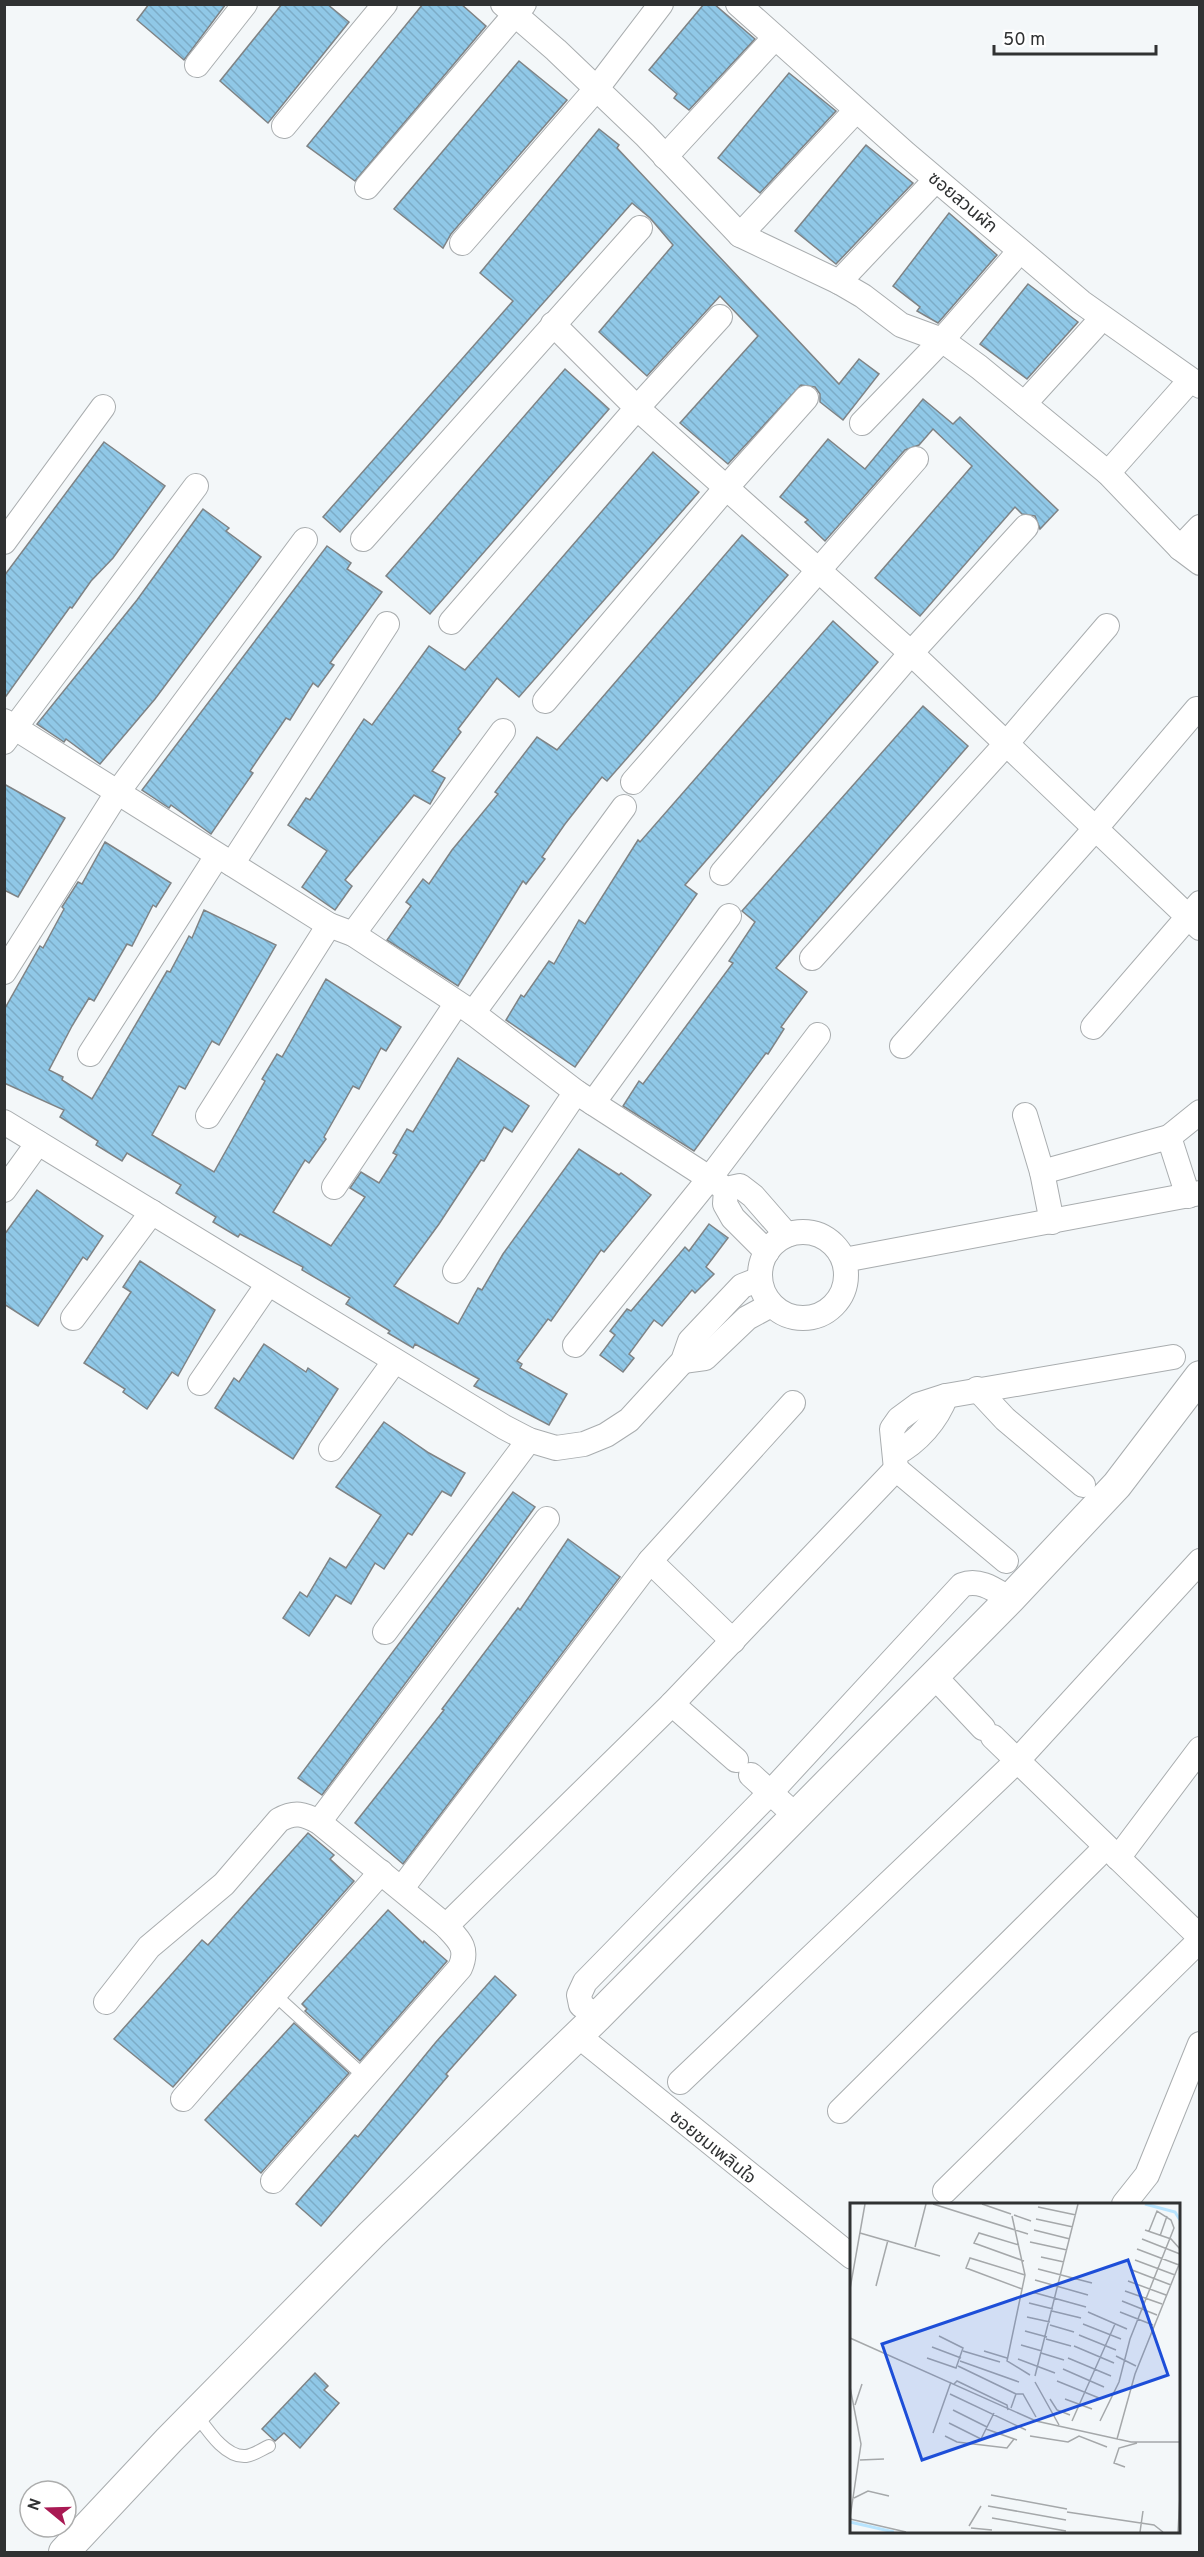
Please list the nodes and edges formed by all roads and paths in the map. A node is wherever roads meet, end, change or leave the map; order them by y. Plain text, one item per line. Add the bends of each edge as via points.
1 (245, 4) edge
2 (385, 4) edge
3 (661, 4) edge
4 (738, 4) edge
5 (514, 8) edge
6 (769, 44) dead end
7 (197, 65) dead end
8 (597, 88) junction
9 (849, 118) dead end
10 (284, 126) dead end
11 (665, 157) junction
12 (367, 187) dead end
13 (928, 187) dead end
14 (640, 228) dead end
15 (740, 236) junction
16 (462, 243) dead end
17 (1012, 260) dead end
18 (839, 282) junction
19 (720, 317) dead end
20 (553, 324) junction
21 (1095, 326) dead end
22 (942, 340) junction
23 (1193, 385) edge
24 (806, 398) dead end
25 (1024, 404) junction
26 (103, 407) dead end
27 (637, 408) junction
28 (862, 423) dead end
29 (916, 459) dead end
30 (1108, 473) junction
31 (196, 486) dead end
32 (725, 489) junction
33 (1026, 527) dead end
34 (1200, 527) edge
35 (363, 539) dead end
36 (305, 540) dead end
37 (4, 542) edge
38 (1180, 548) junction
39 (1200, 563) edge
40 (818, 570) junction
41 (451, 622) dead end
42 (387, 624) dead end
43 (1107, 626) dead end
44 (911, 653) junction
45 (545, 700) dead end
46 (1197, 709) dead end
47 (8, 730) edge
48 (503, 731) dead end
49 (1006, 744) junction
50 (633, 782) dead end
51 (117, 793) junction
52 (624, 807) dead end
53 (1095, 829) junction
54 (225, 860) junction
55 (722, 873) dead end
56 (729, 916) dead end
57 (1195, 916) edge
58 (329, 925) junction
59 (353, 934) junction
60 (812, 958) dead end
61 (4, 972) edge
62 (465, 1008) junction
63 (1094, 1027) dead end
64 (818, 1035) dead end
65 (902, 1046) dead end
66 (90, 1054) dead end
67 (584, 1098) junction
68 (1200, 1112) edge
69 (1025, 1115) dead end
70 (208, 1116) dead end
71 (4, 1122) edge
72 (1169, 1137) junction
73 (38, 1143) junction
74 (1042, 1172) junction
75 (718, 1184) junction
76 (334, 1187) dead end
77 (4, 1190) edge
78 (1194, 1194) edge
79 (152, 1212) junction
80 (1052, 1222) junction
81 (788, 1235) junction
82 (767, 1252) junction
83 (844, 1260) junction
84 (455, 1271) dead end
85 (760, 1279) junction
86 (268, 1284) junction
87 (771, 1305) junction
88 (73, 1318) dead end
89 (575, 1345) dead end
90 (1173, 1357) dead end
91 (683, 1361) junction
92 (394, 1362) junction
93 (200, 1383) dead end
94 (1198, 1383) edge
95 (976, 1389) junction
96 (793, 1403) dead end
97 (529, 1440) junction
98 (331, 1449) dead end
99 (895, 1461) junction
100 (1083, 1485) dead end
101 (546, 1519) dead end
102 (650, 1561) junction
103 (1006, 1561) dead end
104 (1200, 1561) edge
105 (1010, 1599) junction
106 (385, 1632) dead end
107 (733, 1641) junction
108 (941, 1685) junction
109 (672, 1704) junction
110 (1200, 1749) edge
111 (1017, 1761) junction
112 (770, 1793) junction
113 (795, 1815) junction
114 (320, 1822) junction
115 (1112, 1852) junction
116 (381, 1872) junction
117 (402, 1888) junction
118 (446, 1926) junction
119 (1200, 1939) edge
120 (276, 1995) junction
121 (106, 2002) dead end
122 (586, 2025) junction
123 (1200, 2044) edge
124 (365, 2077) junction
125 (680, 2082) dead end
126 (183, 2099) dead end
127 (840, 2111) dead end
128 (273, 2181) dead end
129 (945, 2191) dead end
130 (1126, 2203) edge
131 (850, 2255) edge
132 (201, 2421) junction
133 (269, 2446) dead end
134 (64, 2553) edge

1 - 7 street
2 - 10 street
3 - 8 street
4 - 23 street, ซอยสวนผัก via 906,154 1081,302
5 - 8 street
5 - 12 street
6 - 11 street
8 - 11 street
8 - 16 street
9 - 15 street
11 - 15 street
13 - 18 street
14 - 20 street
15 - 18 street
17 - 22 street
18 - 22 street via 901,326
19 - 27 street
20 - 27 street
20 - 35 street
21 - 25 street
22 - 25 street
22 - 28 street
23 - 30 street
24 - 32 street
25 - 30 street
26 - 37 street
27 - 32 street
27 - 41 street
29 - 40 street
30 - 38 street
31 - 47 street
32 - 40 street
32 - 45 street
33 - 44 street
34 - 38 street
36 - 51 street
38 - 39 street
40 - 44 street
40 - 50 street
42 - 54 street
43 - 49 street
44 - 49 street
44 - 55 street
46 - 53 street
47 - 51 street
48 - 59 street
49 - 53 street
49 - 60 street
51 - 54 street
51 - 61 street
52 - 62 street
53 - 57 street
53 - 65 street
54 - 58 street
54 - 66 street
56 - 67 street
57 - 63 street
58 - 59 street
58 - 70 street
59 - 62 street
62 - 67 street
62 - 76 street
64 - 75 street
67 - 75 street
67 - 84 street
68 - 72 street
69 - 74 street
71 - 73 street
72 - 74 street
72 - 78 street
73 - 77 street
73 - 79 street
74 - 80 street
75 - 81 street via 740,1186
75 - 82 street via 733,1218
75 - 89 street
78 - 80 street
79 - 86 street
79 - 88 street
80 - 83 street
81 - 82 street
81 - 83 street via 801,1232 827,1239
82 - 85 street
83 - 87 street via 844,1289 837,1303 825,1312 812,1318 797,1318
85 - 87 street
85 - 91 street via 742,1286 690,1341
86 - 92 street via 334,1321
86 - 93 street
87 - 91 street via 747,1318 705,1358
90 - 95 street
91 - 97 street via 629,1420 606,1435 584,1444 556,1448
92 - 97 street
92 - 98 street
94 - 105 street via 1116,1485
95 - 99 street via 918,1405 899,1419 891,1438
95 - 100 street
96 - 102 street
97 - 106 street
99 - 103 street
99 - 107 street
101 - 114 street
102 - 107 street
102 - 117 street
104 - 111 street
105 - 108 street
105 - 112 street via 981,1584 962,1585
107 - 109 street
108 - 111 street
108 - 113 street
109 - 112 street
109 - 118 street
110 - 115 street
111 - 115 street
111 - 125 street
112 - 113 street
112 - 122 street, ซอยชมเพลินใจ via 585,1983 579,1995
113 - 122 street
114 - 116 street
114 - 121 street via 306,1815 290,1814 279,1820 224,1884 149,1947
115 - 119 street
115 - 127 street
116 - 117 street
116 - 120 street
117 - 118 street
118 - 124 street via 465,1951 460,1968
119 - 129 street
120 - 124 lane
120 - 126 street
122 - 131 street, ซอยชมเพลินใจ
122 - 132 street
123 - 130 street via 1147,2175
124 - 128 street
132 - 133 lane via 226,2450 237,2455 248,2456
132 - 134 street

